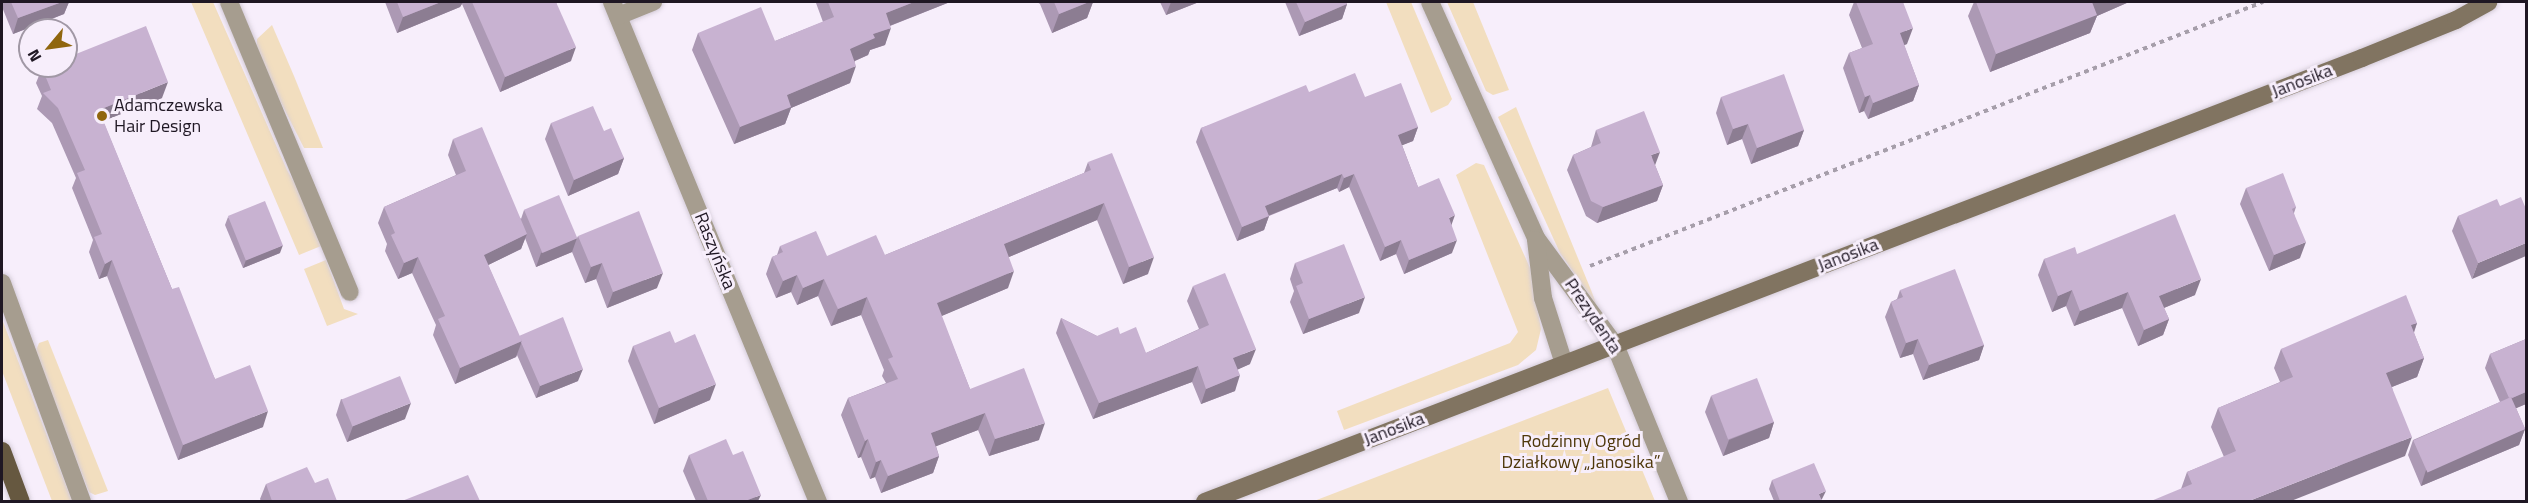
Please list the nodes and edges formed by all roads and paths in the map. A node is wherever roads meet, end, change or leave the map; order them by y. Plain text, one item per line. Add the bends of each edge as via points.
1 (229, 2) edge
2 (653, 2) edge
3 (1430, 2) edge
4 (2263, 2) edge
5 (2488, 2) edge
6 (615, 9) edge
7 (1536, 238) junction
8 (1586, 267) dead end
9 (2, 283) edge
10 (350, 292) dead end
11 (1615, 345) junction
12 (1564, 364) junction
13 (2, 451) edge
14 (21, 501) edge
15 (82, 501) edge
16 (818, 501) edge
17 (1205, 501) edge
18 (1679, 501) edge

1 - 10 street
2 - 6 street
3 - 7 street, Prezydenta
4 - 8 path
5 - 11 street, Janosika via 2456,20 2362,58
6 - 16 street, Raszyńska
7 - 11 street, Prezydenta
7 - 12 street, Prezydenta via 1543,298
9 - 15 street
11 - 12 street, Janosika
11 - 18 street, Prezydenta
12 - 17 street, Janosika
13 - 14 main road

